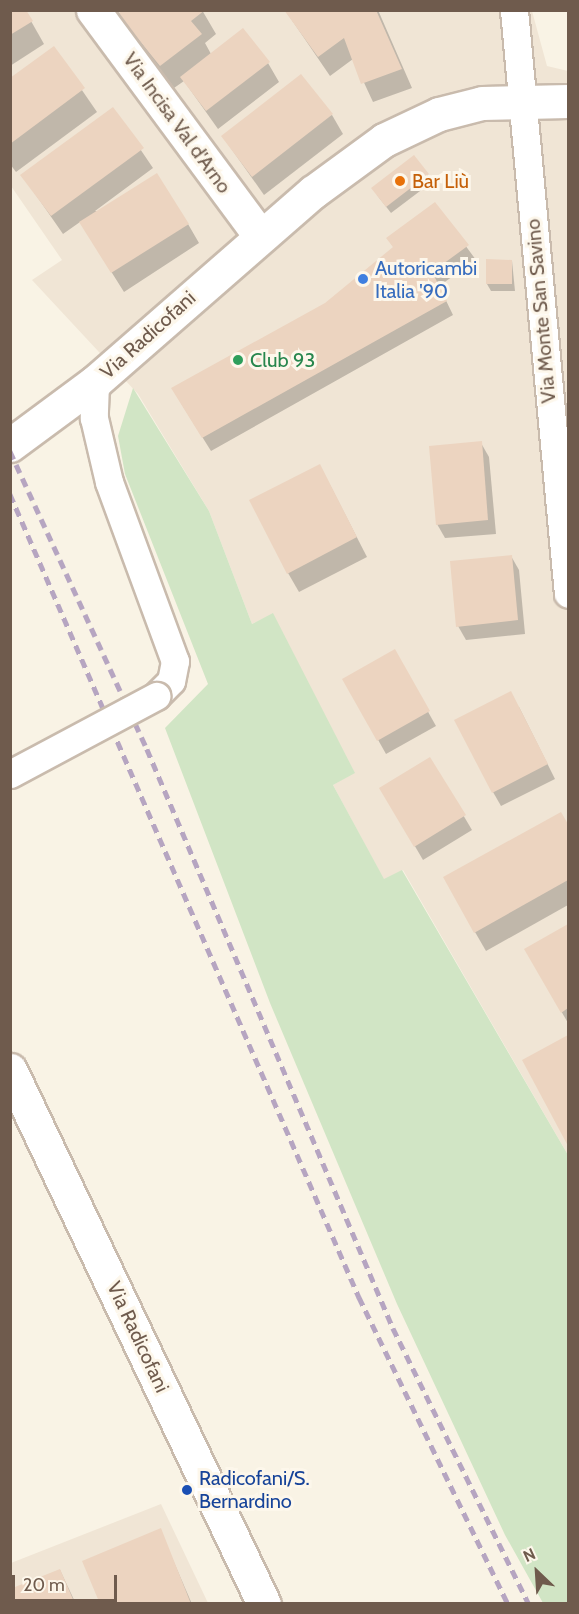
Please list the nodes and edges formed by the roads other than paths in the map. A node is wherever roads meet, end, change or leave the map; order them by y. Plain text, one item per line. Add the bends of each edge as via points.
1 (93, 10) edge
2 (514, 10) edge
3 (524, 99) junction
4 (568, 101) edge
5 (260, 236) junction
6 (84, 391) junction
7 (10, 444) edge
8 (568, 594) edge
9 (10, 774) edge
10 (10, 1070) edge
11 (264, 1604) edge

1 - 5 street, Via Incisa Val d'Arno
2 - 3 street, Via Monte San Savino
3 - 4 street, Via Radicofani
3 - 5 street, Via Radicofani via 463,108 402,130 342,169
3 - 8 street, Via Monte San Savino
5 - 6 street, Via Radicofani
6 - 7 street
6 - 9 street, Via Radicofani, bridge via 109,482 175,661 171,681 156,696
10 - 11 street, Via Radicofani

